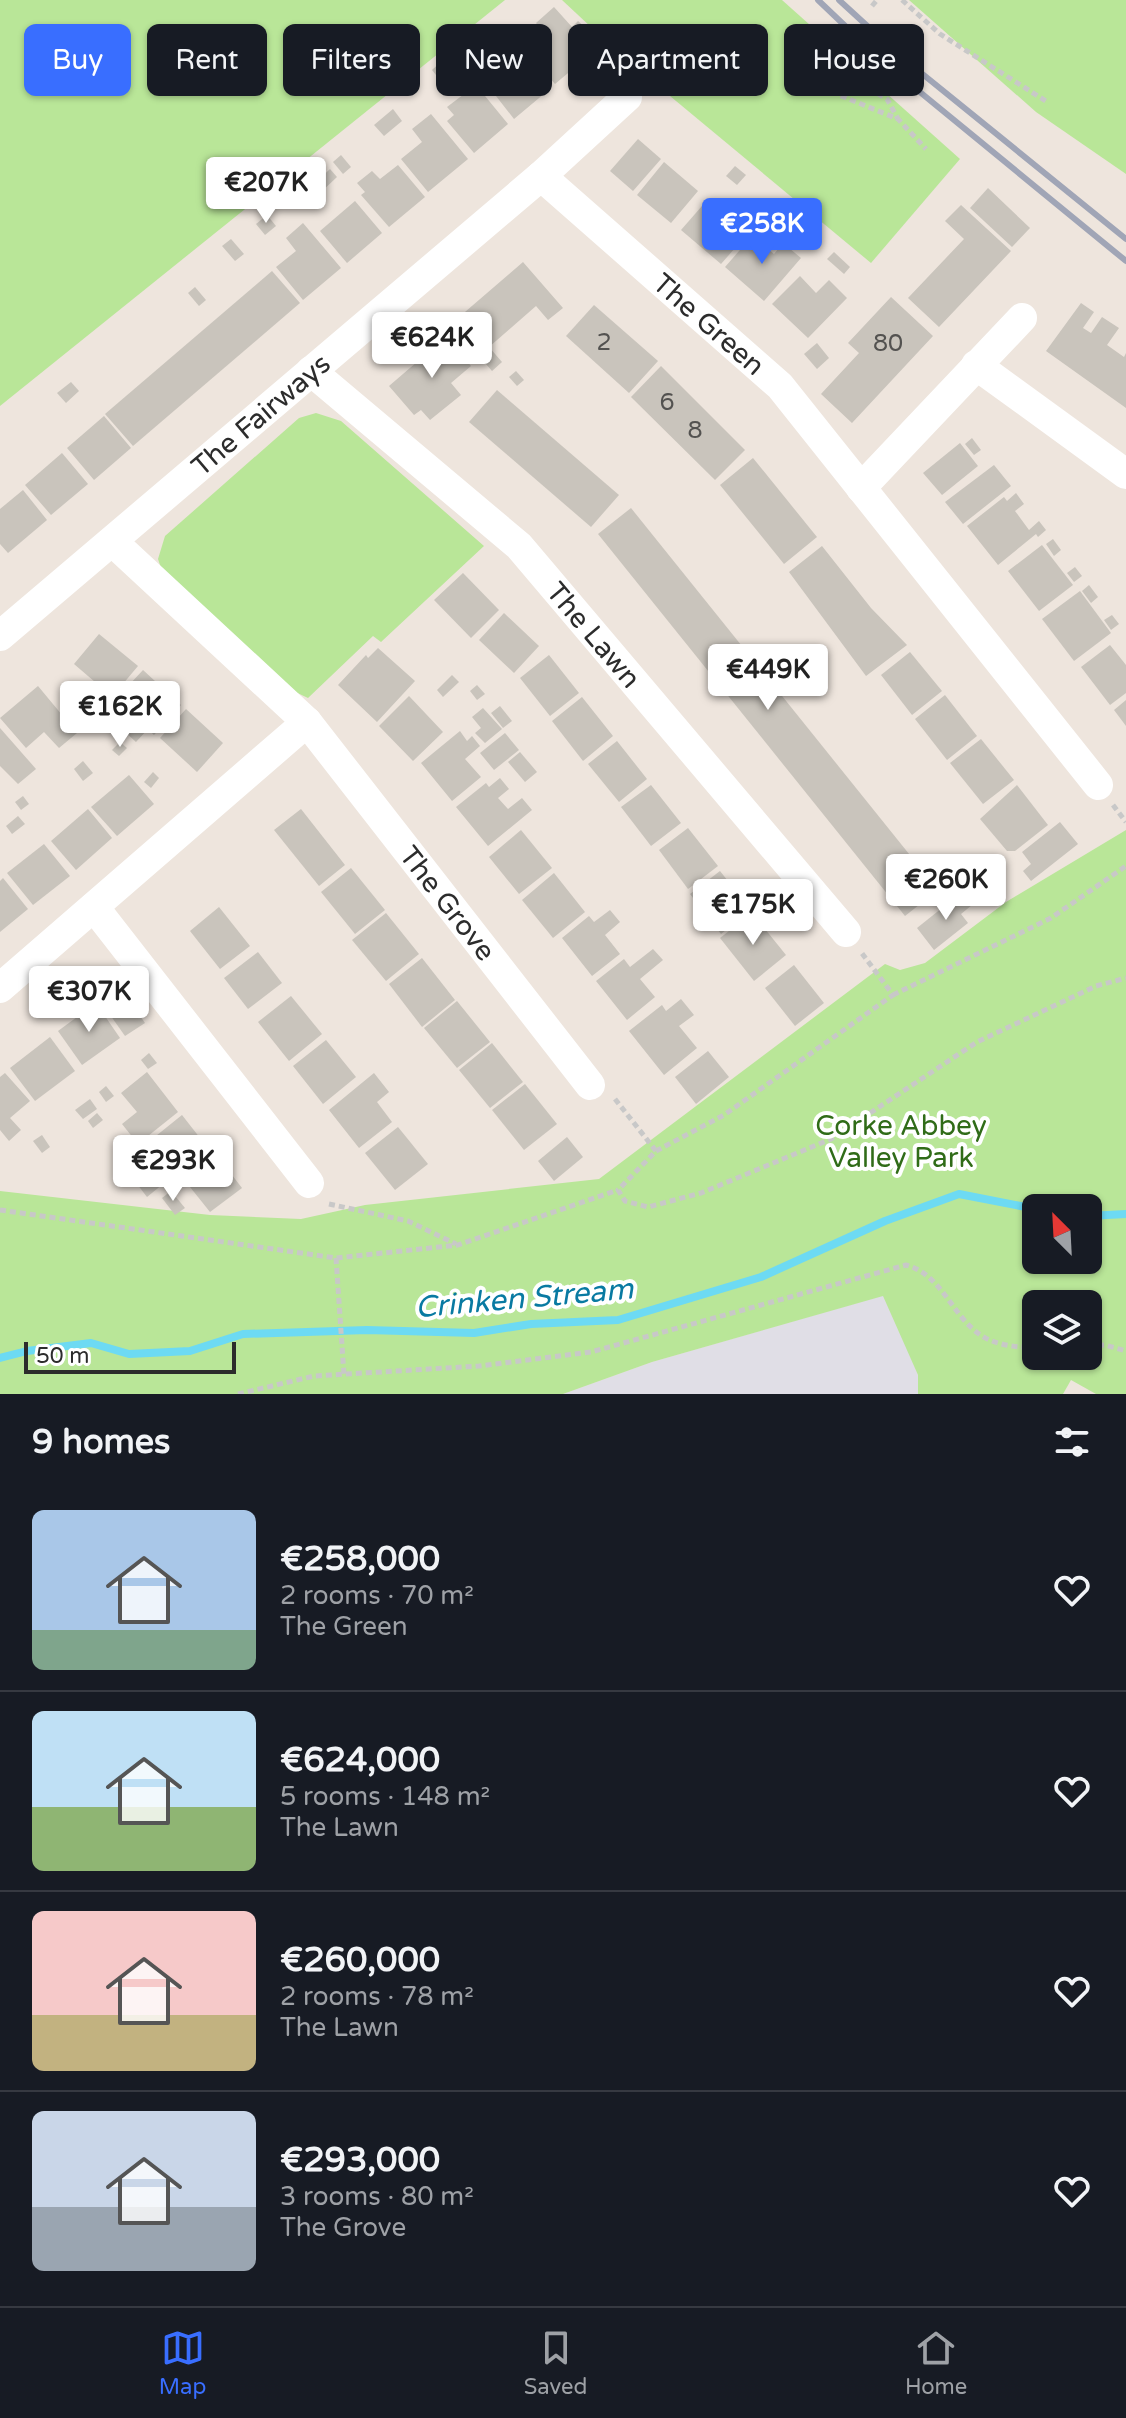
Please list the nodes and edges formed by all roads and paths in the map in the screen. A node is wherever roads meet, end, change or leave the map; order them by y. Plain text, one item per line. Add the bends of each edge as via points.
1 (877, 0) edge
2 (902, 0) edge
3 (872, 6) dead end
4 (841, 96) edge
5 (882, 96) edge
6 (627, 97) dead end
7 (1049, 103) dead end
8 (898, 119) junction
9 (926, 149) dead end
10 (541, 176) junction
11 (1022, 318) dead end
12 (976, 365) junction
13 (311, 371) junction
14 (1126, 474) edge
15 (861, 488) junction
16 (113, 542) junction
17 (0, 636) edge
18 (307, 722) junction
19 (1098, 785) dead end
20 (1126, 866) edge
21 (94, 907) junction
22 (846, 932) joint
23 (1126, 978) edge
24 (0, 988) edge
25 (893, 995) junction
26 (590, 1085) joint
27 (656, 1151) junction
28 (309, 1183) joint
29 (618, 1190) junction
30 (0, 1210) edge
31 (458, 1245) junction
32 (336, 1258) junction
33 (1102, 1345) edge
34 (1022, 1347) edge
35 (1126, 1351) edge
36 (344, 1375) junction
37 (238, 1394) edge

1 - 3 path
2 - 7 path via 940,34
4 - 8 path
5 - 8 path
6 - 10 street, The Fairways
8 - 9 path
10 - 13 street, The Fairways
10 - 15 street, The Green via 780,386
11 - 12 street
12 - 14 street
12 - 15 street
13 - 16 street, The Fairways
13 - 22 street, The Lawn via 519,546
15 - 19 street, The Green
16 - 17 street, The Fairways
16 - 18 street, The Grove
18 - 21 street
18 - 26 street, The Grove
20 - 25 path via 1051,918
21 - 24 street
21 - 28 street
22 - 25 path
23 - 29 path via 1096,986 977,1042 913,1088 816,1145 701,1193 648,1207 625,1201
25 - 27 path via 724,1115
26 - 27 path via 618,1101
27 - 29 path
28 - 31 path via 326,1204 408,1221
29 - 31 path
30 - 32 path
31 - 32 path
32 - 36 path
33 - 35 path
34 - 36 path via 982,1336 959,1315 939,1285 921,1269 906,1265 591,1352
36 - 37 path via 314,1376

